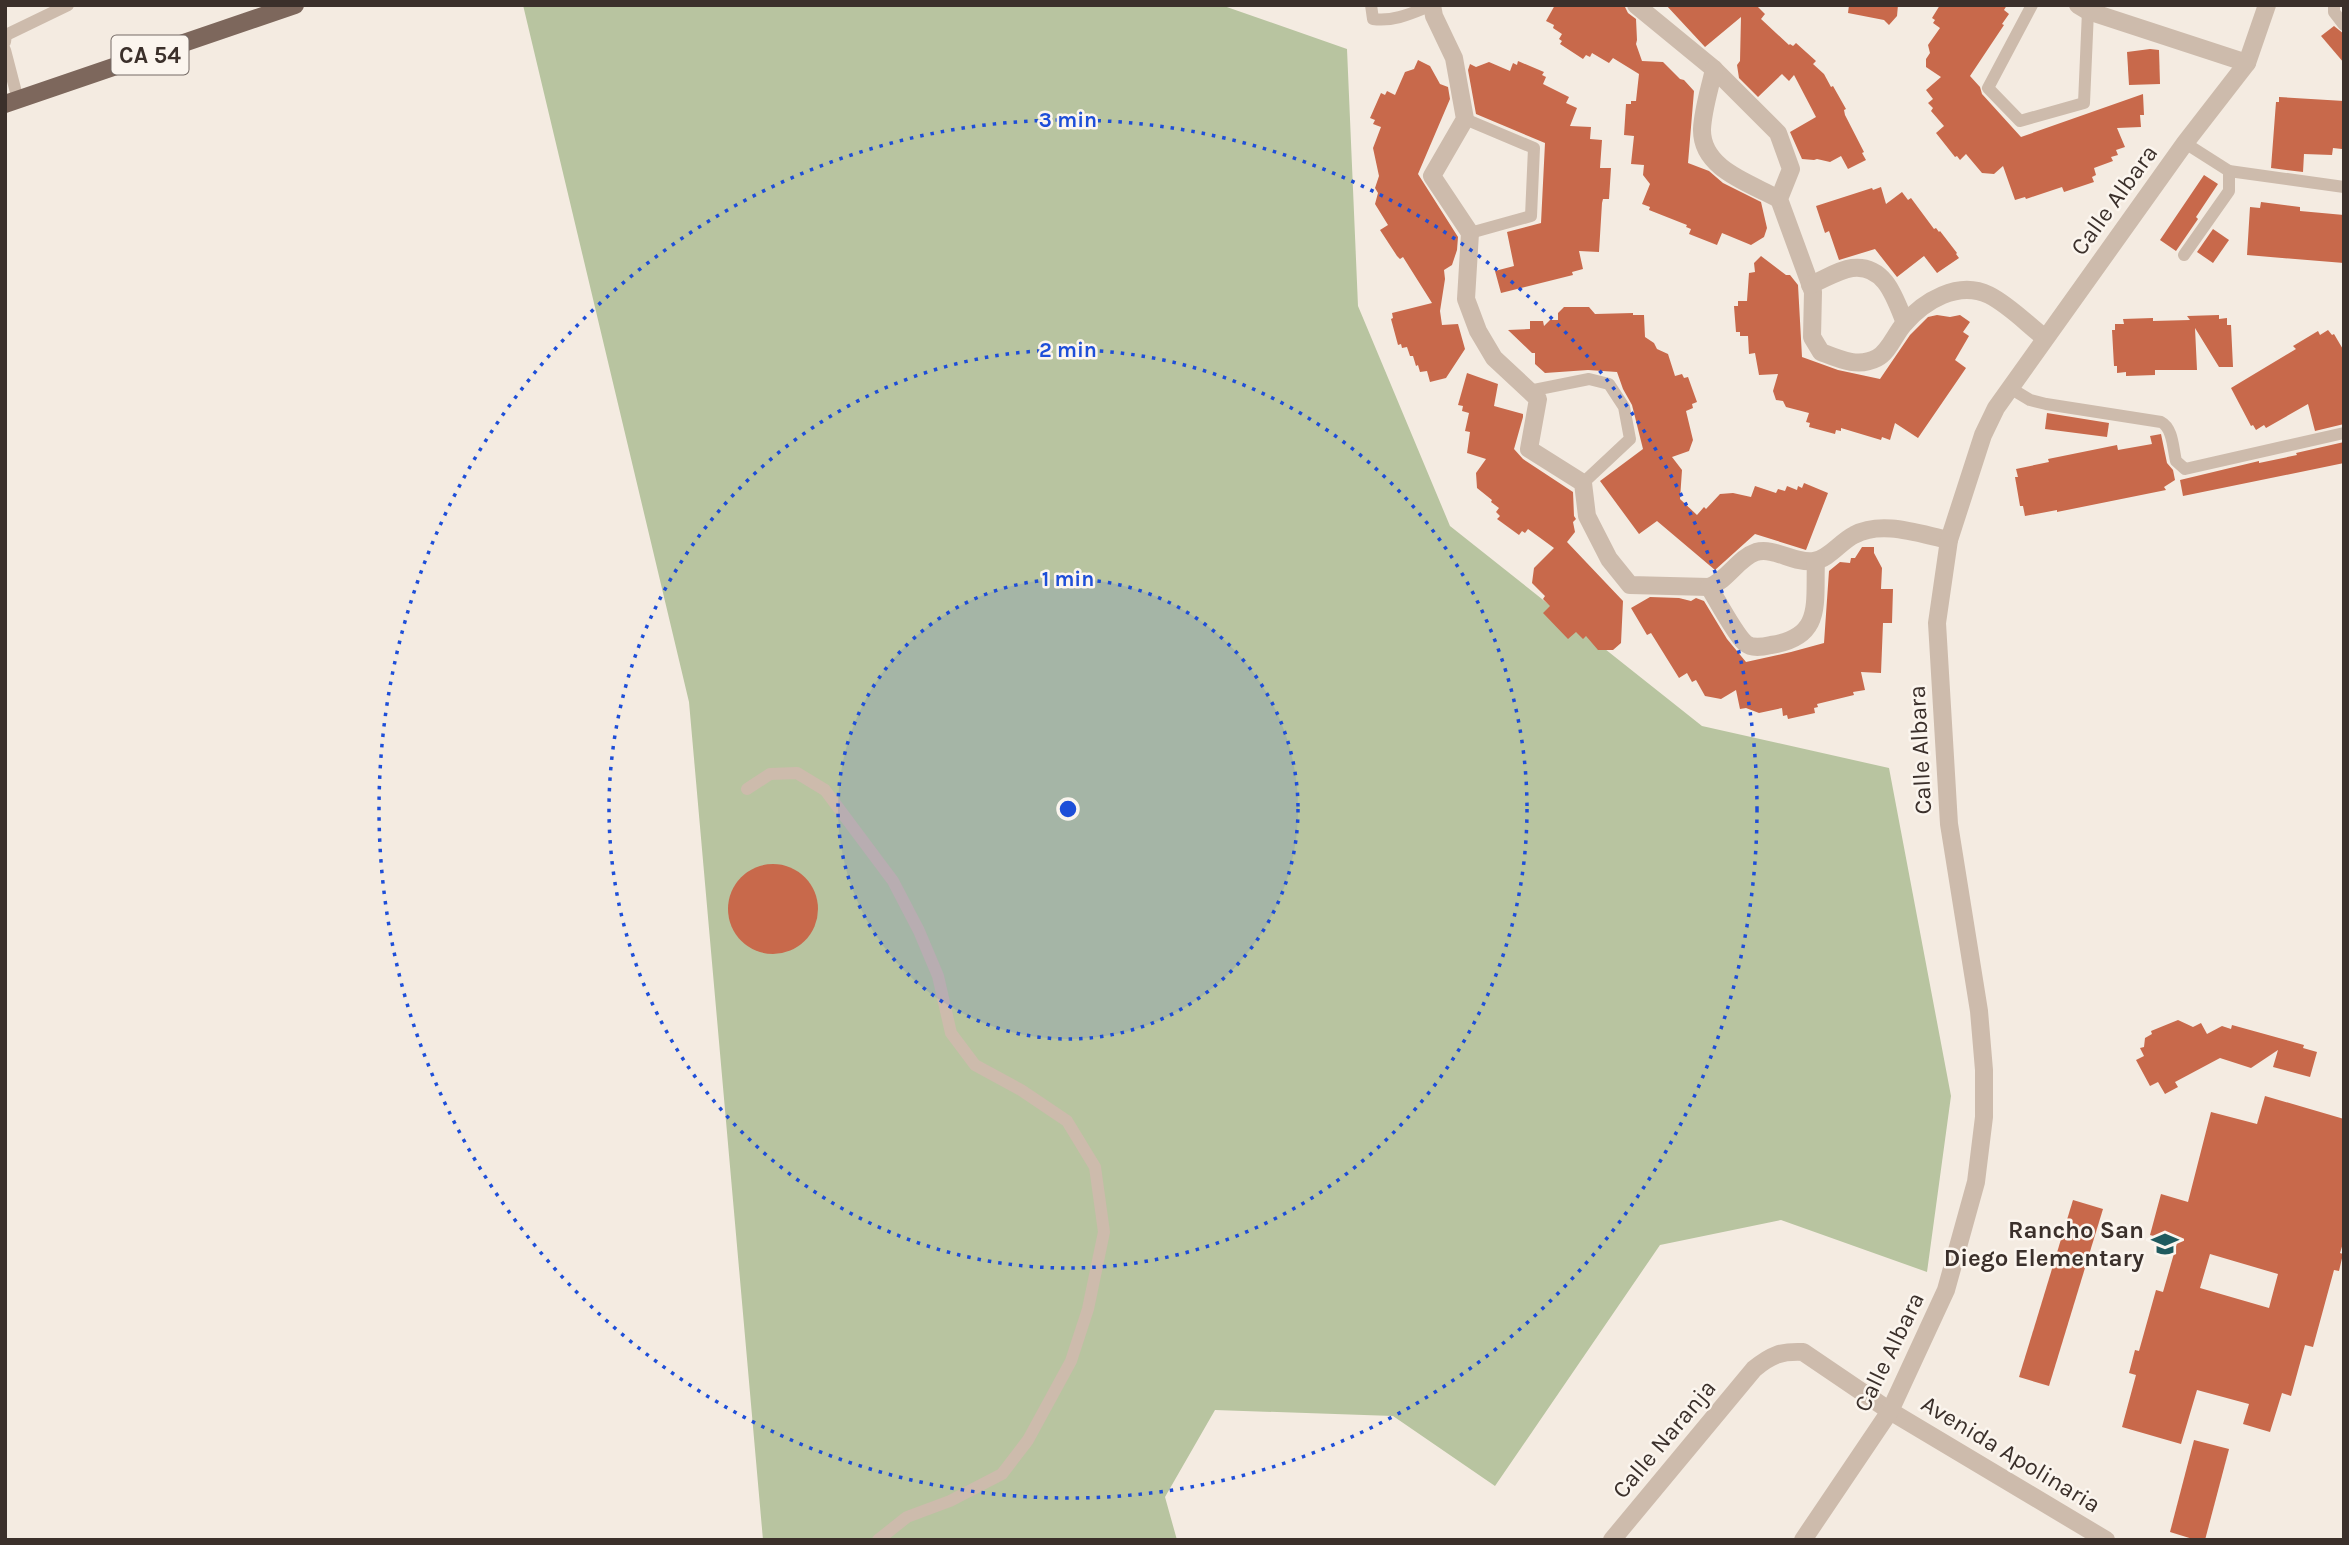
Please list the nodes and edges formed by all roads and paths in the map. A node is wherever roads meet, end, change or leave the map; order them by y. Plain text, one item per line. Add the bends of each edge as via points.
1 (68, 5) edge
2 (295, 5) edge
3 (1371, 5) edge
4 (2032, 5) edge
5 (2267, 5) edge
6 (2334, 5) edge
7 (1637, 6) edge
8 (2086, 7) edge
9 (1433, 11) edge
10 (2344, 24) edge
11 (5, 42) edge
12 (5, 50) edge
13 (2247, 63) junction
14 (1714, 69) junction
15 (12, 102) edge
16 (1465, 119) junction
17 (2185, 143) junction
18 (2229, 171) junction
19 (2344, 187) edge
20 (1779, 199) junction
21 (1470, 233) junction
22 (2184, 255) dead end
23 (1810, 285) junction
24 (1905, 323) junction
25 (2045, 338) junction
26 (2010, 388) junction
27 (1529, 391) junction
28 (2344, 433) edge
29 (1583, 483) junction
30 (1948, 540) junction
31 (1816, 561) junction
32 (1709, 587) junction
33 (747, 789) dead end
34 (1891, 1411) junction
35 (878, 1540) edge
36 (1612, 1540) edge
37 (1803, 1540) edge
38 (2106, 1540) edge

1 - 11 lane via 6,35
2 - 15 main road, CA 54
3 - 9 lane via 1373,19 1382,20
4 - 8 lane via 1988,88 2020,121 2084,103
5 - 13 street, Calle Albara
6 - 10 lane
7 - 14 street
8 - 13 street
9 - 16 street via 1454,58
12 - 15 lane
13 - 17 street, Calle Albara
14 - 20 street via 1778,133 1791,169
14 - 20 street via 1702,128 1705,146 1717,165
16 - 21 street via 1432,176
16 - 21 lane via 1534,148 1531,216
17 - 18 lane
17 - 25 street, Calle Albara
18 - 19 lane
18 - 22 lane via 2230,191
20 - 23 street
21 - 27 street via 1466,299 1494,358
23 - 24 street via 1849,268 1877,273 1893,292
23 - 24 street via 1812,337 1821,352 1843,361 1880,357
24 - 25 street via 1936,298 1970,290 1991,296
25 - 26 street, Calle Albara
26 - 28 lane via 2046,404 2166,424 2176,461 2185,469
26 - 30 street, Calle Albara via 1983,435
27 - 29 street via 1538,399 1529,449
27 - 29 lane via 1589,379 1609,384 1624,407 1630,439
29 - 32 street via 1587,516 1609,559 1630,584
30 - 31 street via 1886,528 1867,530
30 - 34 street, Calle Albara via 1937,623 1944,756 1949,824 1979,1011 1984,1117 1976,1182 1946,1290
31 - 32 street via 1754,553
31 - 32 street via 1813,620 1808,629 1779,644 1756,647 1743,641
33 - 35 lane via 770,774 797,773 824,790 898,891 938,975 951,1033 975,1065 1067,1121 1095,1167 1104,1232 1088,1309 1071,1361 1028,1440 1002,1474 907,1517
34 - 36 street, Calle Naranja via 1803,1352 1770,1355
34 - 37 street, Calle Albara
34 - 38 street, Avenida Apolinaria

